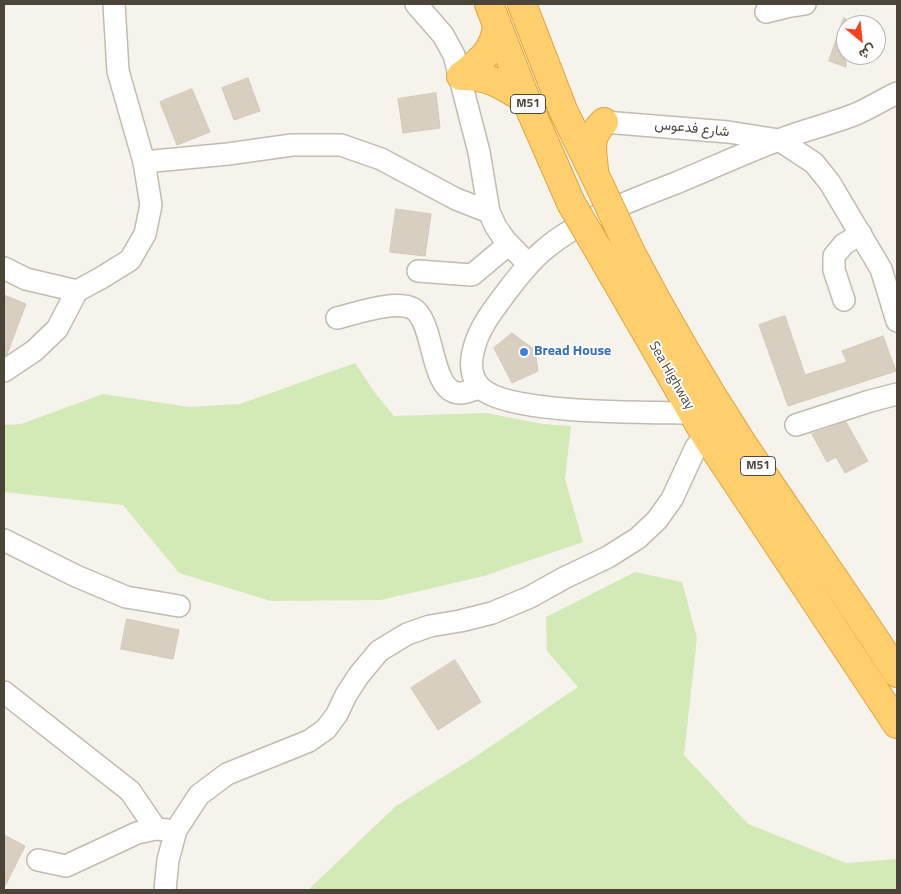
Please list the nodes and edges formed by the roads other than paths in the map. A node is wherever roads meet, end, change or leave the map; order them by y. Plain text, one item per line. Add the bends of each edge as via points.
1 (114, 4) edge
2 (416, 4) edge
3 (522, 4) edge
4 (805, 4) edge
5 (766, 12) dead end
6 (493, 15) edge
7 (460, 76) junction
8 (897, 92) edge
9 (526, 100) junction
10 (563, 110) junction
11 (604, 122) junction
12 (779, 140) junction
13 (144, 162) junction
14 (597, 181) junction
15 (489, 212) junction
16 (861, 234) junction
17 (509, 244) junction
18 (618, 258) junction
19 (528, 264) junction
20 (4, 268) edge
21 (418, 271) dead end
22 (893, 289) edge
23 (77, 291) junction
24 (844, 300) dead end
25 (337, 318) dead end
26 (897, 321) edge
27 (4, 371) edge
28 (480, 388) junction
29 (897, 394) edge
30 (700, 424) junction
31 (796, 424) dead end
32 (4, 540) edge
33 (179, 606) dead end
34 (897, 673) edge
35 (4, 692) edge
36 (897, 724) edge
37 (166, 830) junction
38 (38, 860) dead end
39 (165, 890) edge

1 - 13 street via 118,71
2 - 7 street via 443,35 454,55
3 - 10 highway, Sea Highway / M51
4 - 5 street
6 - 7 highway via 495,39 491,48 484,58
6 - 9 highway, Sea Highway / M51
7 - 9 highway via 489,79
7 - 15 street via 479,152
8 - 12 street, شارع فدعوس via 857,113
9 - 18 highway, Sea Highway / M51, bridge via 571,203
10 - 11 highway via 585,120
10 - 14 highway, Sea Highway / M51
11 - 12 street, شارع فدعوس via 728,132
11 - 14 highway via 594,134 592,143
12 - 16 street, شارع فدعوس via 814,163
12 - 19 street, شارع فدعوس via 629,202 564,234
13 - 15 street via 292,145 341,145 381,159 456,199
13 - 23 street via 151,205 145,234 130,260
14 - 18 highway, Sea Highway / M51, bridge
15 - 17 street
16 - 22 street, شارع فدعوس
16 - 24 street via 844,244 834,256 834,270
17 - 19 street
17 - 21 street via 472,275
18 - 30 highway, Sea Highway / M51
18 - 34 highway, Sea Highway / M51 via 656,301 742,443
19 - 28 street, شارع فدعوس via 486,320 476,339 471,358 473,374
20 - 23 street via 26,278
22 - 26 street, شارع فدعوس
23 - 27 street via 56,329 34,351
25 - 28 street via 392,306 414,309 423,322 441,379 447,388 455,393
28 - 30 street via 505,401
29 - 31 street
30 - 36 highway, Sea Highway / M51
30 - 37 street via 696,447 672,499 638,538 530,597 492,613 407,634 379,651 359,675 326,729 309,741 227,774 199,795
32 - 33 street via 126,597
35 - 37 street via 130,791
37 - 38 street via 137,833 66,866
37 - 39 street

